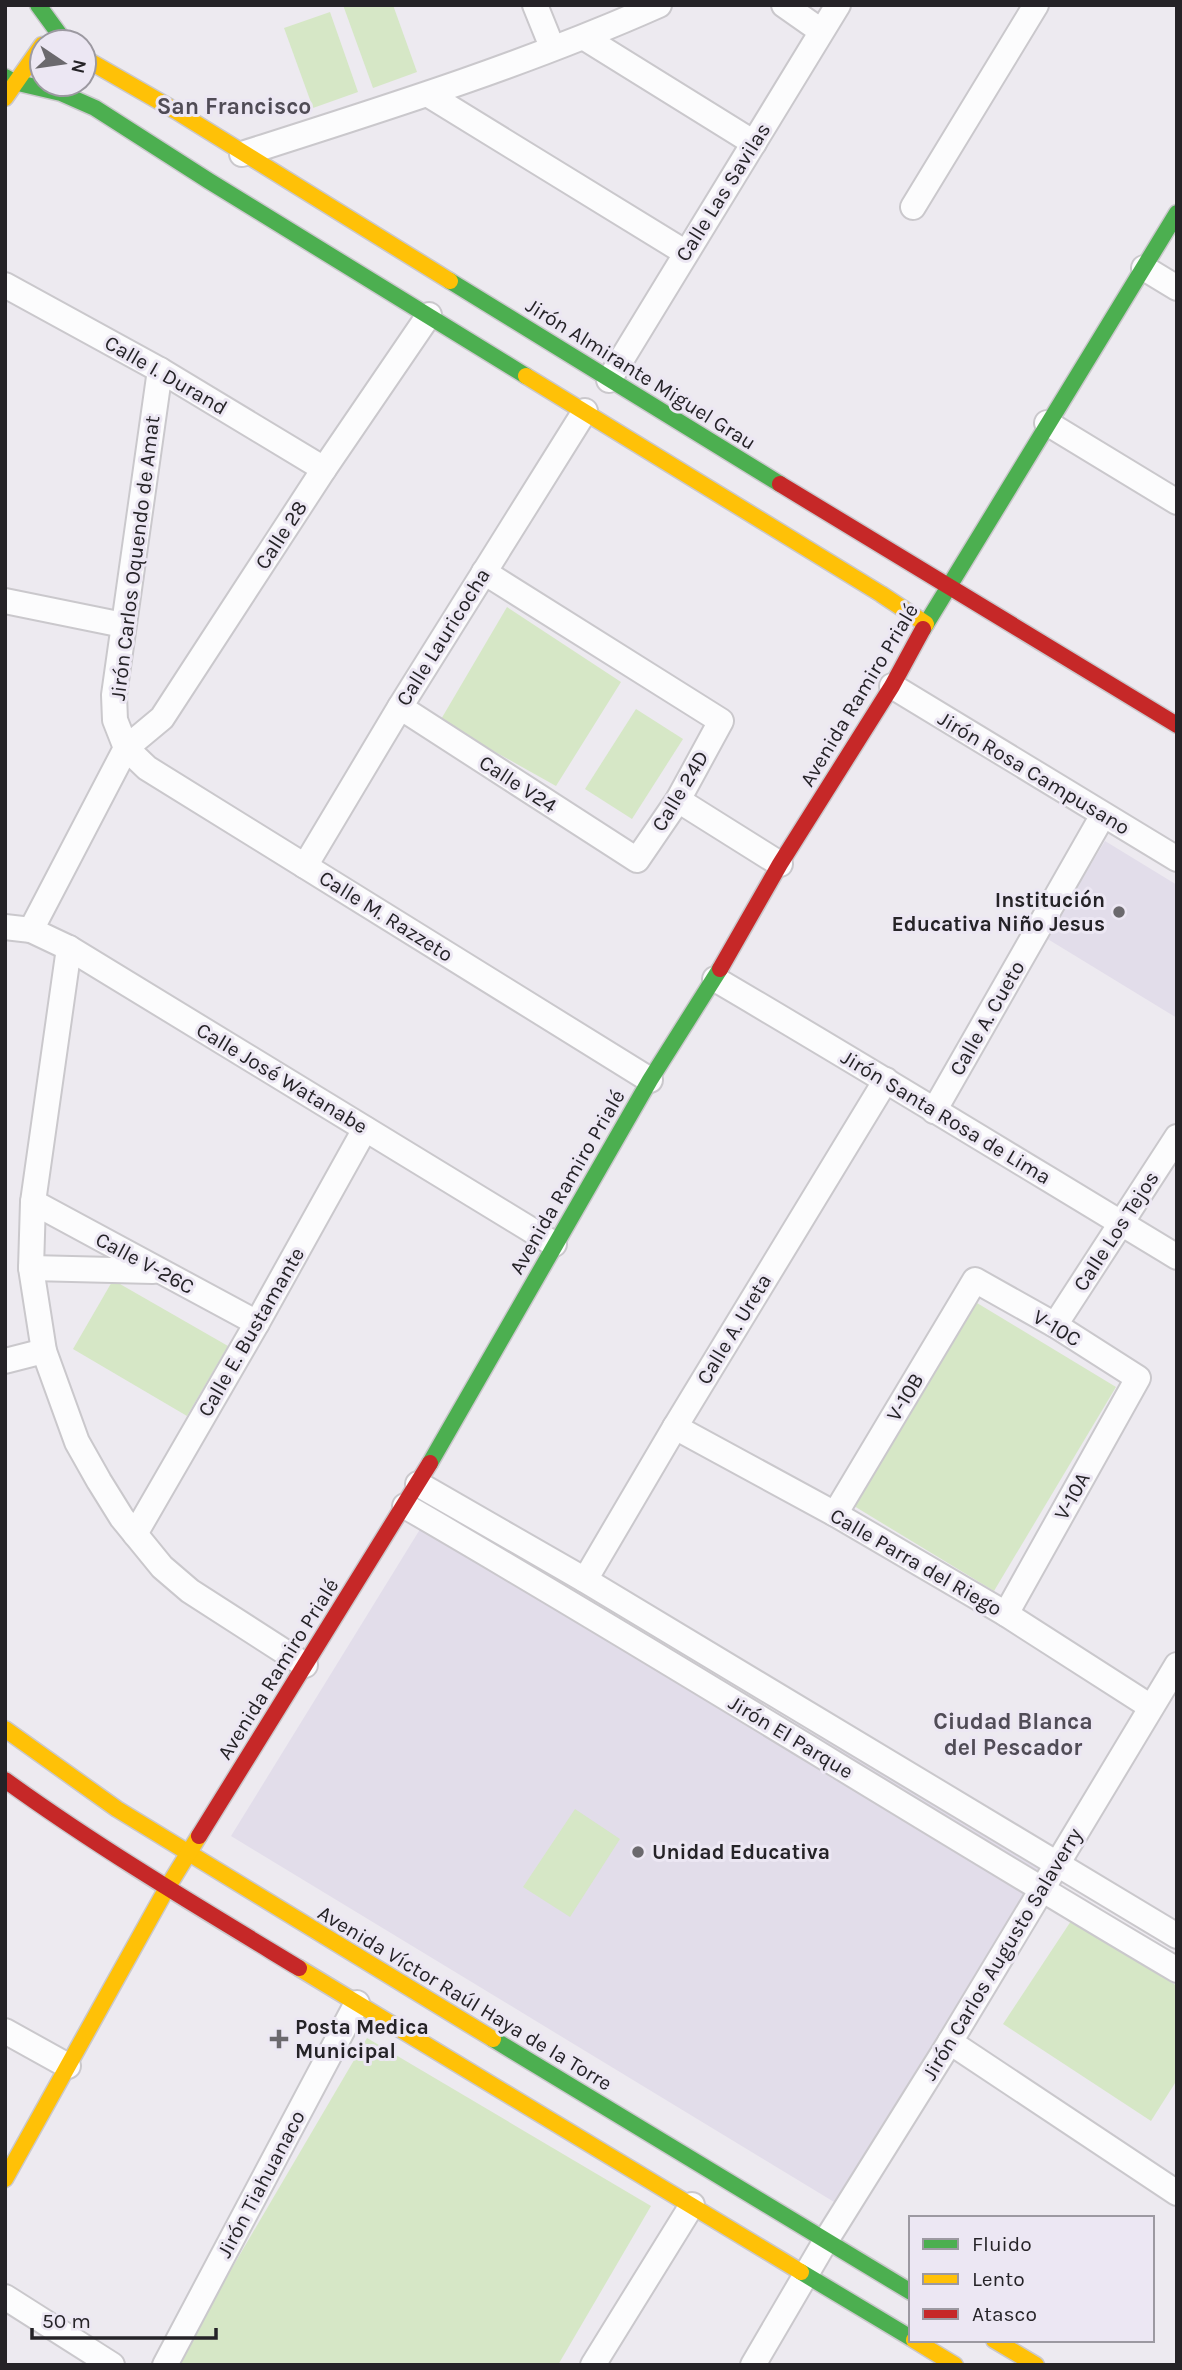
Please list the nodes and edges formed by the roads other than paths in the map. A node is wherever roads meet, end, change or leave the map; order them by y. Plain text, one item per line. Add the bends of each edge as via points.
1 (38, 5) edge
2 (535, 5) edge
3 (659, 5) edge
4 (783, 5) edge
5 (838, 5) edge
6 (1036, 5) edge
7 (63, 14) dead end
8 (46, 28) edge
9 (53, 28) edge
10 (821, 31) junction
11 (585, 37) junction
12 (552, 47) junction
13 (28, 59) edge
14 (98, 66) edge
15 (10, 79) edge
16 (429, 95) junction
17 (5, 98) edge
18 (754, 143) junction
19 (242, 154) junction
20 (913, 207) dead end
21 (1177, 213) edge
22 (685, 253) junction
23 (1144, 268) junction
24 (5, 285) edge
25 (1177, 288) edge
26 (429, 315) junction
27 (160, 370) junction
28 (609, 380) junction
29 (586, 411) junction
30 (1046, 423) junction
31 (324, 469) junction
32 (1177, 502) edge
33 (484, 572) junction
34 (948, 588) junction
35 (5, 601) edge
36 (926, 624) junction
37 (123, 625) junction
38 (892, 686) junction
39 (400, 707) junction
40 (1177, 725) edge
41 (126, 748) junction
42 (678, 800) junction
43 (1103, 815) junction
44 (1177, 859) edge
45 (637, 860) joint
46 (780, 864) junction
47 (305, 866) junction
48 (5, 927) edge
49 (31, 930) junction
50 (69, 948) junction
51 (715, 979) junction
52 (650, 1080) junction
53 (886, 1080) junction
54 (934, 1111) junction
55 (365, 1129) junction
56 (1177, 1137) edge
57 (33, 1202) junction
58 (1120, 1223) junction
59 (554, 1244) junction
60 (1177, 1256) edge
61 (31, 1268) junction
62 (159, 1271) junction
63 (975, 1280) joint
64 (257, 1323) junction
65 (1055, 1325) junction
66 (44, 1351) junction
67 (5, 1361) edge
68 (1138, 1378) joint
69 (675, 1427) junction
70 (418, 1485) junction
71 (405, 1506) junction
72 (835, 1514) junction
73 (135, 1534) junction
74 (585, 1580) junction
75 (1006, 1614) junction
76 (305, 1665) junction
77 (1177, 1665) edge
78 (1151, 1707) junction
79 (5, 1729) edge
80 (5, 1780) edge
81 (188, 1853) junction
82 (1056, 1865) junction
83 (167, 1888) junction
84 (1041, 1889) junction
85 (1177, 1936) edge
86 (1177, 1970) edge
87 (357, 2003) junction
88 (5, 2031) edge
89 (950, 2042) junction
90 (68, 2066) junction
91 (5, 2179) edge
92 (1177, 2193) edge
93 (692, 2206) junction
94 (825, 2242) junction
95 (805, 2274) junction
96 (909, 2291) edge
97 (5, 2297) edge
98 (909, 2337) edge
99 (918, 2342) edge
100 (997, 2342) edge
101 (112, 2365) edge
102 (165, 2365) edge
103 (593, 2365) edge
104 (753, 2365) edge
105 (955, 2365) edge
106 (1036, 2365) edge

1 - 8 street via 46,14
2 - 12 street
3 - 11 street
4 - 10 street
5 - 10 street, Calle Las Savilas
6 - 20 street
7 - 9 street
10 - 18 street, Calle Las Savilas
11 - 12 street
11 - 18 street
12 - 16 street
13 - 15 street
14 - 19 street, Jirón Almirante Miguel Grau
15 - 17 street
15 - 26 street via 95,108
16 - 19 street
16 - 22 street
18 - 22 street, Calle Las Savilas
19 - 28 street, Jirón Almirante Miguel Grau
21 - 23 street, Avenida Ramiro Prialé
22 - 28 street, Calle Las Savilas
23 - 25 street
23 - 30 street, Avenida Ramiro Prialé
24 - 27 street, Calle I. Durand
26 - 29 street
26 - 31 street, Calle 28
27 - 31 street, Calle I. Durand
27 - 37 street, Jirón Carlos Oquendo de Amat
28 - 34 street, Jirón Almirante Miguel Grau
29 - 33 street, Calle Lauricocha
29 - 36 street
30 - 32 street
30 - 34 street, Avenida Ramiro Prialé
31 - 41 street, Calle 28 via 162,718
33 - 39 street, Calle Lauricocha
33 - 42 street, Calle 24D via 722,721
34 - 36 street, Avenida Ramiro Prialé
34 - 40 street, Jirón Almirante Miguel Grau
35 - 37 street
36 - 38 street, Avenida Ramiro Prialé
37 - 41 street, Jirón Carlos Oquendo de Amat via 115,720
38 - 43 street, Jirón Rosa Campusano
38 - 46 street, Avenida Ramiro Prialé
39 - 45 street, Calle V24
39 - 47 street, Calle Lauricocha
41 - 47 street, Calle M. Razzeto via 146,768
41 - 49 street
42 - 45 street, Calle 24D
42 - 46 street
43 - 44 street, Jirón Rosa Campusano
43 - 54 street, Calle A. Cueto
46 - 51 street, Avenida Ramiro Prialé
47 - 52 street, Calle M. Razzeto
48 - 49 street, Calle José Watanabe
49 - 50 street, Calle José Watanabe
50 - 55 street, Calle José Watanabe
50 - 57 street
51 - 52 street, Avenida Ramiro Prialé
51 - 53 street, Jirón Santa Rosa de Lima
52 - 59 street, Avenida Ramiro Prialé
53 - 54 street, Jirón Santa Rosa de Lima
53 - 69 street, Calle A. Ureta
54 - 58 street, Jirón Santa Rosa de Lima
55 - 59 street, Calle José Watanabe
55 - 64 street, Calle E. Bustamante
56 - 58 street, Calle Los Tejos
57 - 61 street
57 - 62 street, Calle V-26C
58 - 60 street, Jirón Santa Rosa de Lima
58 - 65 street, Calle Los Tejos
59 - 70 street, Avenida Ramiro Prialé
61 - 62 street
61 - 66 street
62 - 64 street, Calle V-26C
63 - 65 street, V-10C
63 - 72 street, V-10B
64 - 73 street, Calle E. Bustamante
65 - 68 street, V-10C
66 - 67 street
66 - 73 street via 77,1442
68 - 75 street, V-10A
69 - 72 street, Calle Parra del Riego
69 - 74 street, Calle A. Ureta
70 - 71 street, Avenida Ramiro Prialé
70 - 74 street, Jirón El Parque
71 - 76 street, Avenida Ramiro Prialé
71 - 84 street, Jirón El Parque via 575,1604
72 - 75 street, Calle Parra del Riego
73 - 76 street via 190,1591
74 - 82 street, Jirón El Parque
75 - 78 street, Calle Parra del Riego
76 - 81 street, Avenida Ramiro Prialé
77 - 78 street, Jirón Carlos Augusto Salaverry
78 - 82 street, Jirón Carlos Augusto Salaverry
79 - 81 street, Avenida Víctor Raúl Haya de la Torre
80 - 83 street
81 - 83 street, Avenida Ramiro Prialé
81 - 94 street, Avenida Víctor Raúl Haya de la Torre
82 - 84 street, Jirón Carlos Augusto Salaverry
82 - 85 street, Jirón El Parque
83 - 87 street
83 - 90 street, Avenida Ramiro Prialé
84 - 86 street, Jirón El Parque
84 - 89 street, Jirón Carlos Augusto Salaverry
87 - 93 street
87 - 102 street, Jirón Tiahuanaco
88 - 90 street
89 - 92 street
89 - 94 street, Jirón Carlos Augusto Salaverry
90 - 91 street, Avenida Ramiro Prialé
93 - 95 street
93 - 103 street
94 - 95 street, Jirón Carlos Augusto Salaverry
94 - 96 street, Avenida Víctor Raúl Haya de la Torre
95 - 98 street
95 - 104 street, Jirón Carlos Augusto Salaverry
97 - 101 street
99 - 105 street
100 - 106 street

